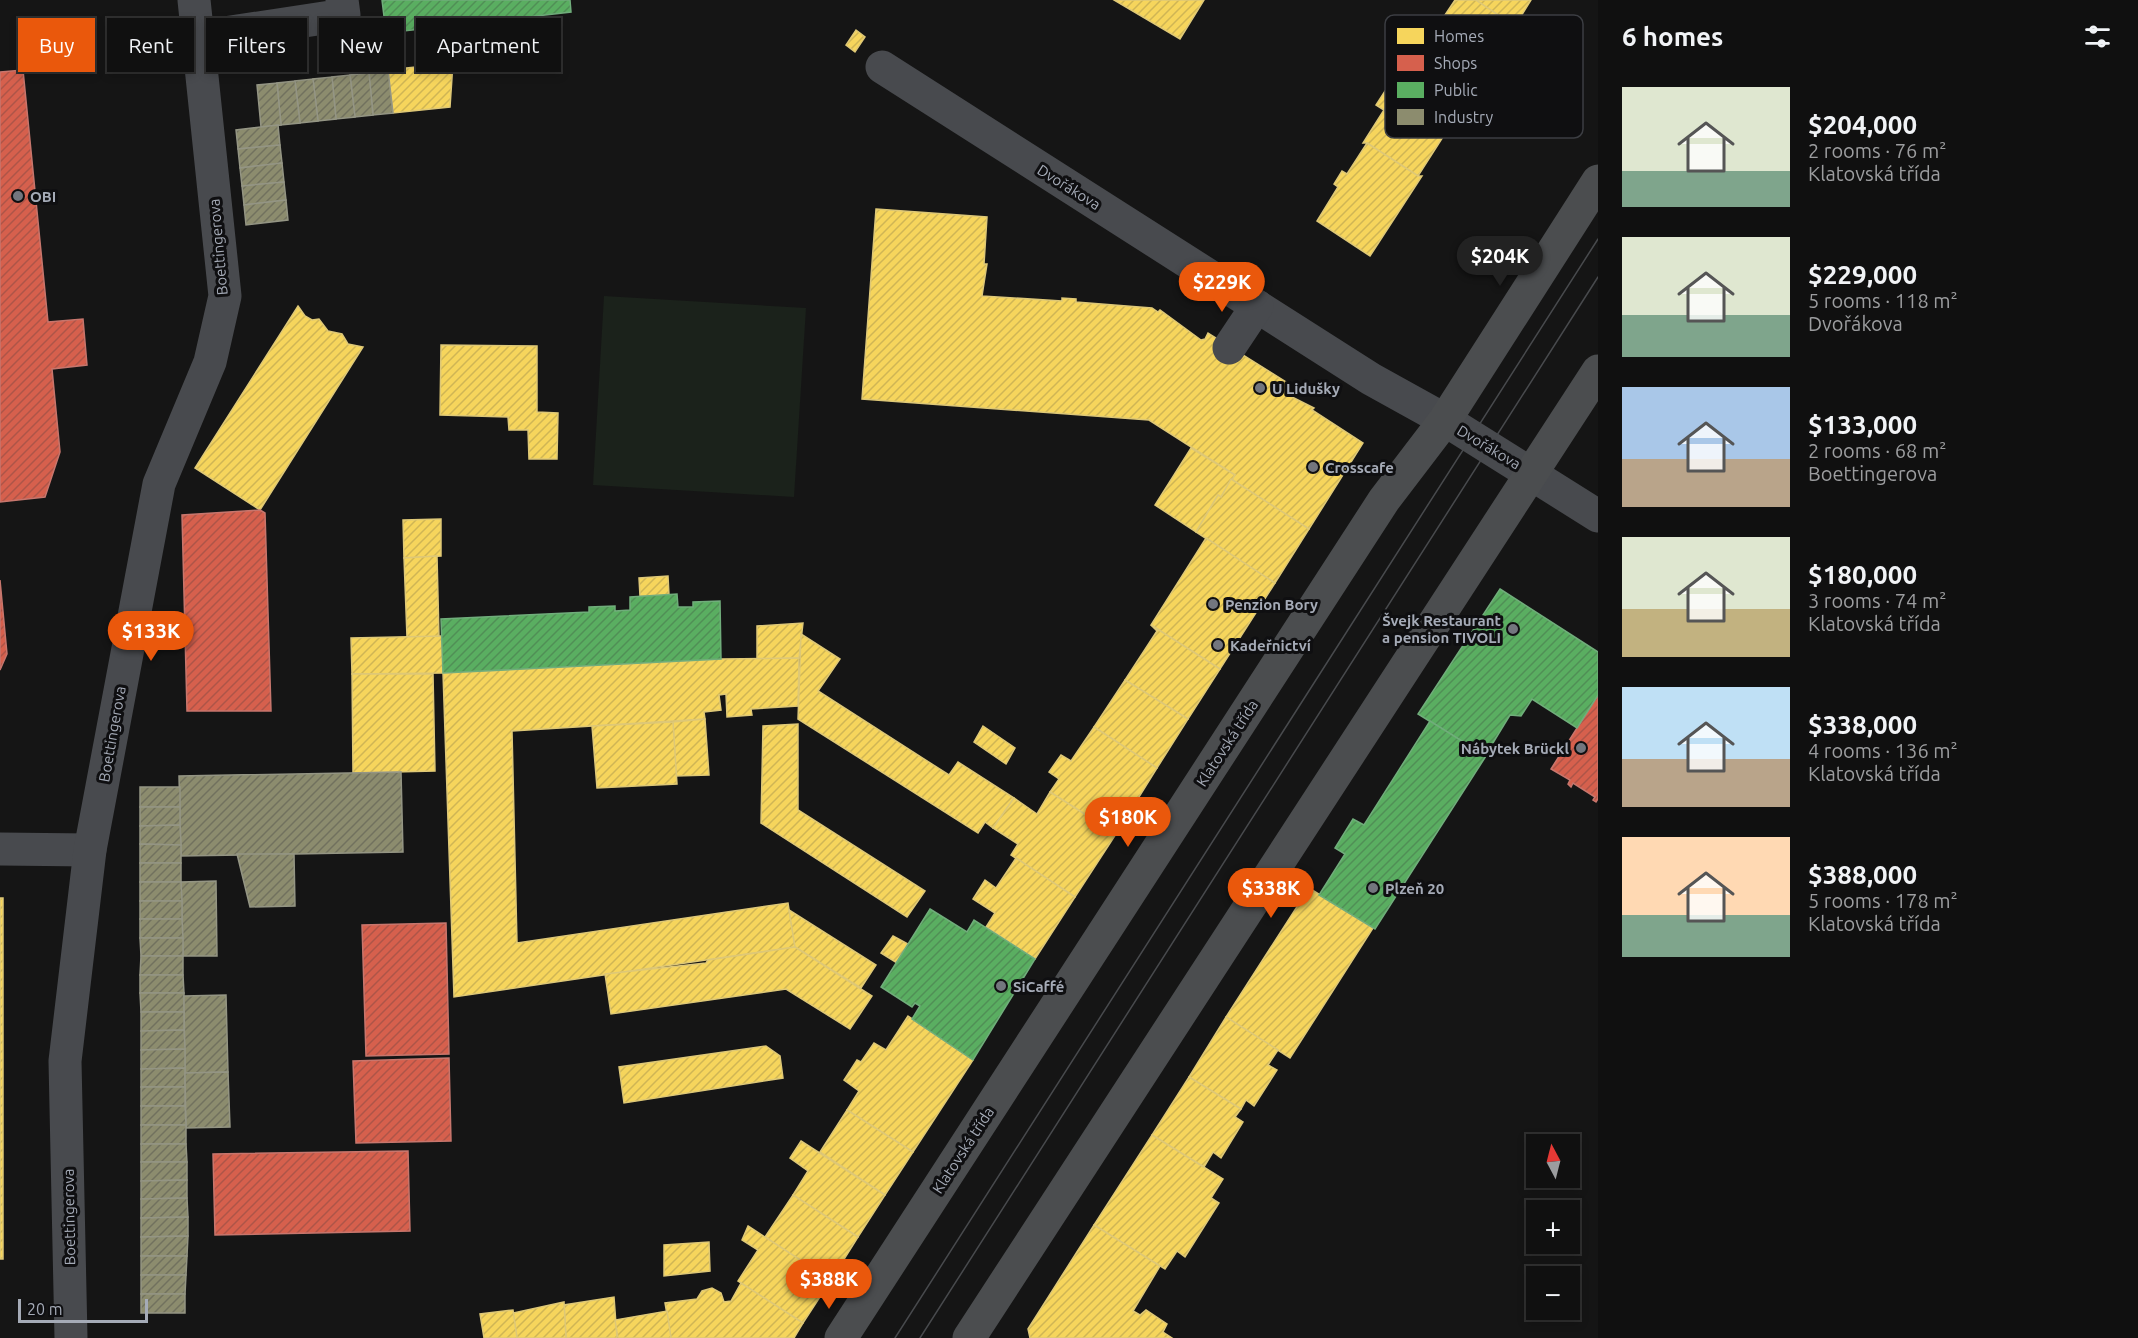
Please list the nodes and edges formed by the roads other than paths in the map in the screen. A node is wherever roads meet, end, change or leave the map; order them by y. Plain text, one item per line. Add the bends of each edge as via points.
1 (194, 0) edge
2 (342, 0) edge
3 (198, 37) junction
4 (882, 67) dead end
5 (1598, 181) edge
6 (1257, 306) junction
7 (1229, 348) dead end
8 (1598, 371) edge
9 (1444, 420) junction
10 (1530, 472) junction
11 (1598, 516) edge
12 (0, 849) edge
13 (90, 850) junction
14 (71, 1338) edge
15 (841, 1338) edge
16 (969, 1338) edge

1 - 3 street, Boettingerova
2 - 3 street via 344,15
3 - 13 street, Boettingerova via 225,296 210,362 159,484
4 - 6 street, Dvořákova
5 - 9 main road, Klatovská třída
6 - 7 street
6 - 9 street, Dvořákova
8 - 10 main road
9 - 10 street, Dvořákova
9 - 15 main road, Klatovská třída via 1384,500
10 - 11 street, Dvořákova
10 - 16 main road
12 - 13 street
13 - 14 street, Boettingerova via 65,1061

